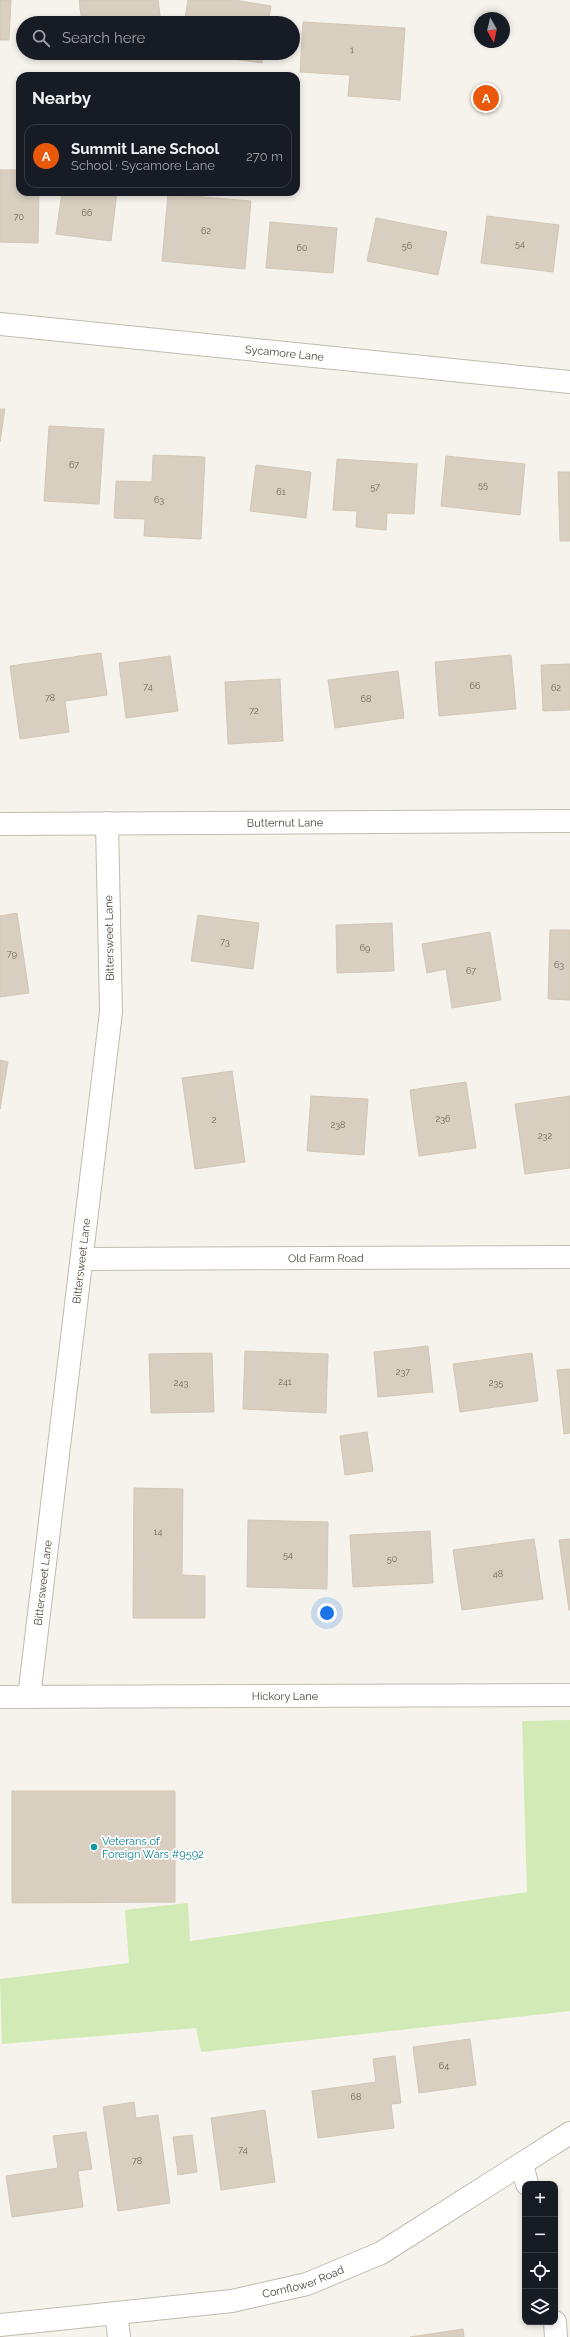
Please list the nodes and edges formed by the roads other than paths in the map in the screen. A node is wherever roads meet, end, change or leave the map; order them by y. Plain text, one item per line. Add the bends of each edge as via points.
1 (0, 324) edge
2 (570, 382) edge
3 (570, 820) edge
4 (107, 823) junction
5 (0, 824) edge
6 (570, 1257) edge
7 (82, 1259) junction
8 (570, 1695) edge
9 (0, 1697) edge
10 (29, 1697) junction
11 (570, 2133) edge
12 (525, 2174) edge
13 (116, 2313) junction
14 (0, 2325) edge
15 (555, 2325) edge
16 (119, 2337) edge
17 (556, 2337) edge

1 - 2 street, Sycamore Lane
3 - 4 street, Butternut Lane
4 - 5 street, Butternut Lane
4 - 7 street, Bittersweet Lane via 111,1012
6 - 7 street, Old Farm Road
7 - 10 street, Bittersweet Lane
8 - 10 street, Hickory Lane
9 - 10 street, Hickory Lane
11 - 12 street, Cornflower Road
12 - 13 street, Cornflower Road via 381,2253 307,2284 232,2302
13 - 14 street, Cornflower Road
13 - 16 street
15 - 17 street

